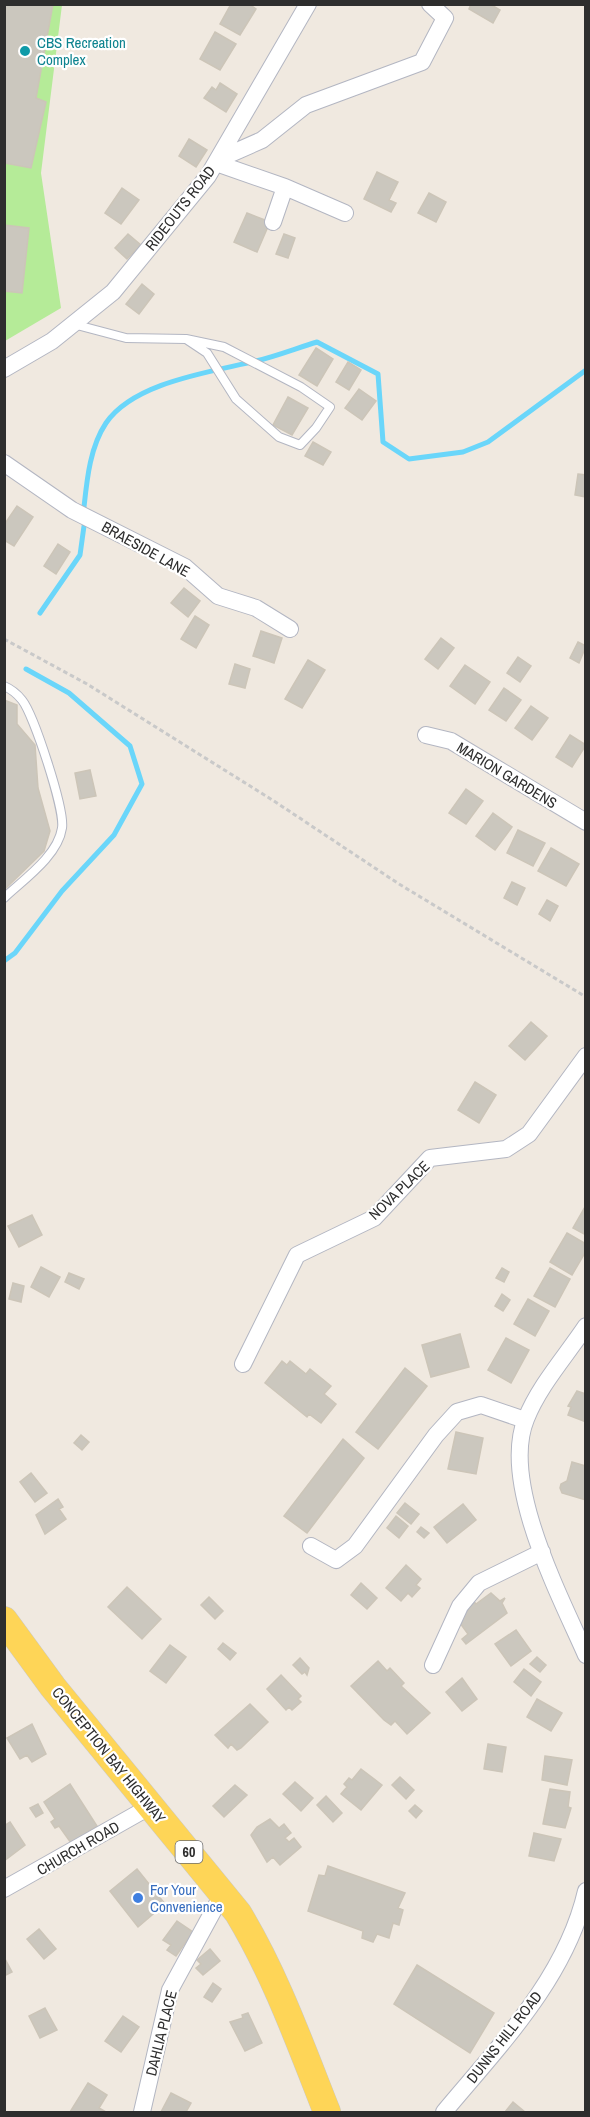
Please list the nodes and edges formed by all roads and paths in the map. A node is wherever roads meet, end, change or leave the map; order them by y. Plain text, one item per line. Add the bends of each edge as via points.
1 (308, 4) edge
2 (430, 4) edge
3 (217, 161) junction
4 (285, 187) junction
5 (345, 213) dead end
6 (273, 222) dead end
7 (72, 324) junction
8 (186, 339) junction
9 (4, 369) edge
10 (4, 463) edge
11 (290, 629) dead end
12 (4, 639) edge
13 (4, 686) edge
14 (426, 735) dead end
15 (585, 822) edge
16 (4, 898) edge
17 (585, 997) edge
18 (585, 1056) edge
19 (585, 1326) edge
20 (243, 1364) dead end
21 (525, 1420) junction
22 (311, 1546) dead end
23 (542, 1552) junction
24 (4, 1620) edge
25 (585, 1655) edge
26 (433, 1665) dead end
27 (151, 1806) junction
28 (4, 1890) edge
29 (585, 1891) edge
30 (223, 1893) junction
31 (142, 2112) edge
32 (327, 2112) edge
33 (444, 2112) edge

1 - 3 street, RIDEOUTS ROAD
2 - 3 street via 445,18 423,62 306,105 262,140
3 - 4 street
3 - 7 street, RIDEOUTS ROAD via 113,292
4 - 5 street
4 - 6 street
7 - 8 lane via 126,338
7 - 9 street, RIDEOUTS ROAD via 52,341
8 - 8 lane via 207,353 236,399 279,437 300,444 330,407 301,387 224,347
10 - 11 street, BRAESIDE LANE via 72,510 185,567 218,596 256,608
12 - 17 path via 97,690 399,884
13 - 16 lane via 23,701 46,755 63,826 58,841 42,861
14 - 15 street, MARION GARDENS via 451,741
18 - 20 street, NOVA PLACE via 529,1134 506,1149 430,1158 374,1218 297,1255
19 - 21 street
21 - 22 street via 481,1405 457,1412 435,1435 355,1546 336,1560
21 - 23 street via 518,1458 533,1530
23 - 25 street
23 - 26 street via 480,1583 460,1606
24 - 27 main road, CONCEPTION BAY HIGHWAY / 60 via 53,1688
27 - 28 street, CHURCH ROAD
27 - 30 main road, CONCEPTION BAY HIGHWAY / 60
29 - 33 street, DUNNS HILL ROAD via 582,1908 559,1962 525,2014
30 - 31 street, DAHLIA PLACE via 170,1990
30 - 32 main road, CONCEPTION BAY HIGHWAY / 60 via 263,1954

